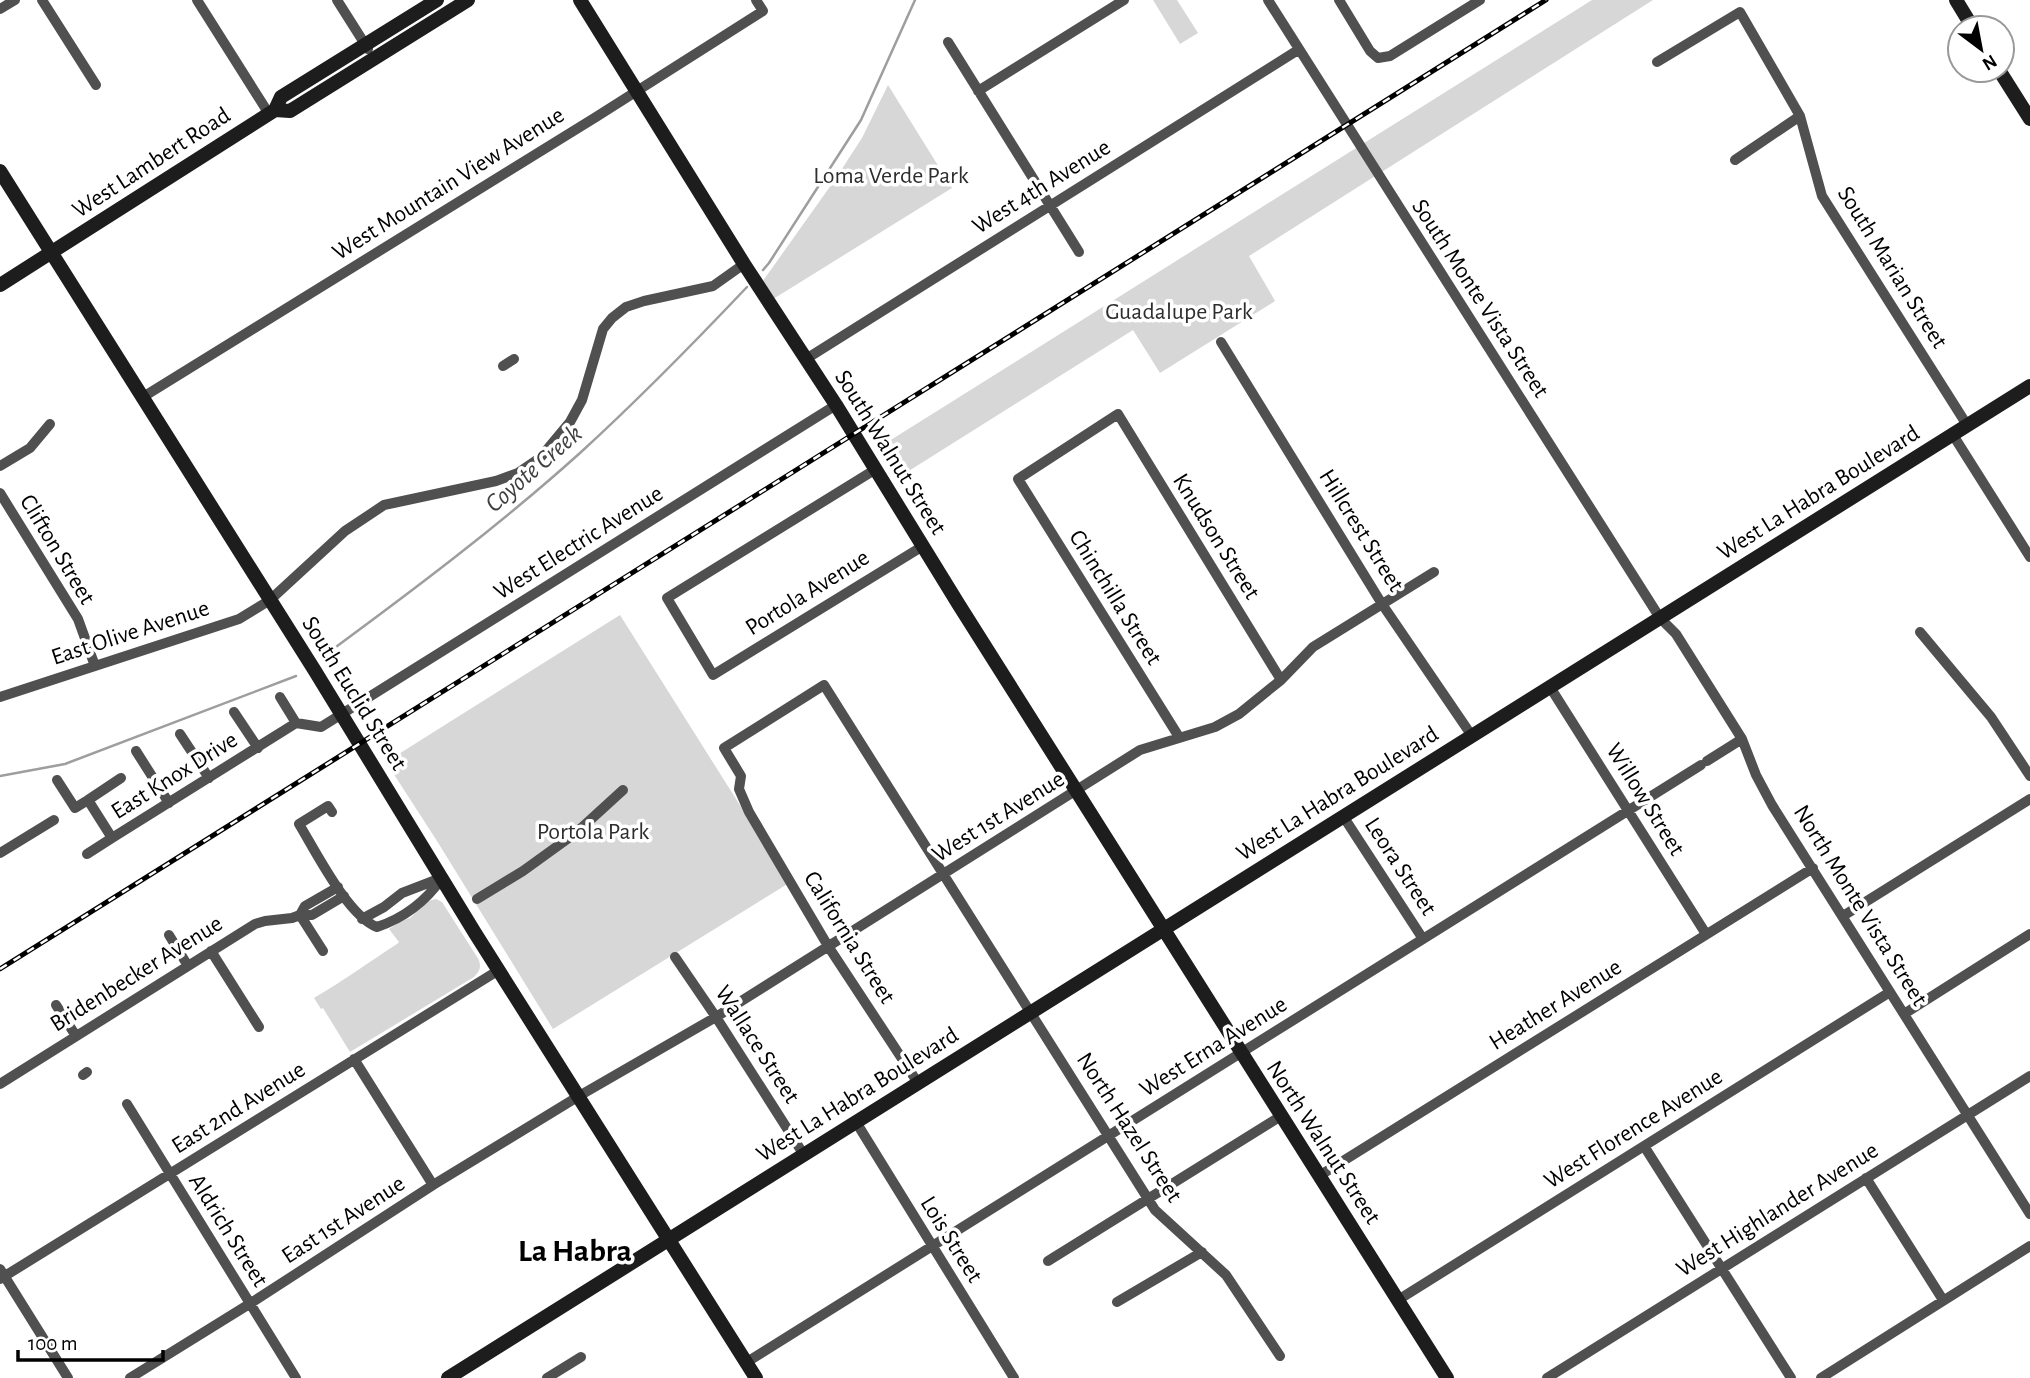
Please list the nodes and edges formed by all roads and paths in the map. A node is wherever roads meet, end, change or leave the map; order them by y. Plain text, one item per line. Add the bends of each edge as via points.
1 (15, 0) edge
2 (42, 0) edge
3 (197, 0) edge
4 (337, 0) edge
5 (437, 0) edge
6 (468, 0) edge
7 (580, 0) edge
8 (756, 0) edge
9 (1124, 0) edge
10 (1268, 0) edge
11 (1339, 0) edge
12 (1480, 0) edge
13 (0, 9) edge
14 (948, 42) dead end
15 (365, 45) junction
16 (1298, 50) junction
17 (374, 59) junction
18 (1657, 62) dead end
19 (2009, 84) edge
20 (96, 85) dead end
21 (636, 91) junction
22 (978, 91) junction
23 (272, 112) junction
24 (2028, 112) edge
25 (1800, 116) junction
26 (1735, 160) dead end
27 (0, 171) edge
28 (1049, 205) junction
29 (51, 252) junction
30 (1079, 252) dead end
31 (744, 264) junction
32 (0, 285) edge
33 (1221, 342) dead end
34 (514, 359) dead end
35 (806, 359) junction
36 (503, 366) dead end
37 (2030, 386) edge
38 (143, 397) junction
39 (836, 405) junction
40 (1118, 414) joint
41 (50, 424) dead end
42 (1967, 425) junction
43 (1953, 435) junction
44 (0, 466) edge
45 (876, 469) junction
46 (0, 493) edge
47 (923, 546) junction
48 (2030, 557) edge
49 (1434, 572) dead end
50 (270, 600) junction
51 (1382, 604) junction
52 (1660, 618) junction
53 (1920, 632) dead end
54 (95, 666) junction
55 (1281, 680) junction
56 (1550, 687) junction
57 (0, 697) edge
58 (280, 697) dead end
59 (234, 712) dead end
60 (342, 715) junction
61 (296, 723) junction
62 (180, 734) dead end
63 (1472, 736) junction
64 (1179, 737) junction
65 (1742, 739) junction
66 (863, 745) joint
67 (258, 748) junction
68 (136, 751) dead end
69 (2030, 776) edge
70 (121, 778) dead end
71 (209, 778) junction
72 (57, 780) dead end
73 (623, 790) dead end
74 (1077, 791) junction
75 (2030, 799) edge
76 (88, 800) junction
77 (169, 803) junction
78 (1628, 811) junction
79 (332, 812) dead end
80 (1343, 816) junction
81 (54, 820) dead end
82 (111, 838) junction
83 (0, 853) edge
84 (87, 854) dead end
85 (1813, 868) junction
86 (943, 875) junction
87 (442, 878) junction
88 (338, 887) junction
89 (344, 896) junction
90 (477, 899) dead end
91 (300, 915) junction
92 (1843, 916) junction
93 (362, 919) junction
94 (1163, 930) junction
95 (1706, 934) junction
96 (2030, 934) edge
97 (169, 935) dead end
98 (1423, 939) junction
99 (828, 946) junction
100 (211, 951) junction
101 (323, 951) dead end
102 (675, 957) dead end
103 (188, 966) junction
104 (499, 970) junction
105 (1890, 992) junction
106 (56, 1005) dead end
107 (1030, 1013) junction
108 (1904, 1014) junction
109 (716, 1017) junction
110 (259, 1027) dead end
111 (76, 1036) junction
112 (1241, 1053) junction
113 (354, 1059) junction
114 (2030, 1076) edge
115 (918, 1083) junction
116 (0, 1084) edge
117 (579, 1096) junction
118 (127, 1104) dead end
119 (1968, 1114) junction
120 (1281, 1116) junction
121 (856, 1122) junction
122 (1109, 1136) junction
123 (1644, 1146) junction
124 (804, 1154) junction
125 (169, 1175) junction
126 (1319, 1177) junction
127 (1867, 1178) junction
128 (433, 1185) junction
129 (1148, 1199) junction
130 (2030, 1214) edge
131 (669, 1239) junction
132 (2030, 1245) edge
133 (932, 1247) junction
134 (1202, 1252) junction
135 (1048, 1261) dead end
136 (1722, 1268) junction
137 (2, 1275) edge
138 (1398, 1300) junction
139 (1943, 1300) junction
140 (1117, 1302) dead end
141 (251, 1303) junction
142 (1280, 1356) dead end
143 (580, 1357) dead end
144 (747, 1362) junction
145 (551, 1377) edge
146 (68, 1378) edge
147 (130, 1378) edge
148 (296, 1378) edge
149 (448, 1378) edge
150 (756, 1378) edge
151 (1014, 1378) edge
152 (1447, 1378) edge
153 (1547, 1378) edge
154 (1791, 1378) edge
155 (1821, 1378) edge

1 - 13 street
2 - 20 street
3 - 23 street
4 - 15 street
5 - 15 main road, West Lambert Road
6 - 17 main road, West Lambert Road
7 - 21 main road, South Walnut Street
8 - 21 street, West Mountain View Avenue via 763,11
9 - 22 street
10 - 16 street, South Monte Vista Street
11 - 12 street via 1378,58 1390,56
14 - 22 street
15 - 17 street
15 - 23 main road, West Lambert Road via 281,97
16 - 28 street, West 4th Avenue
16 - 52 street, South Monte Vista Street
17 - 23 main road, West Lambert Road via 290,111
18 - 25 street, South Marian Street via 1740,12
19 - 24 main road
21 - 31 main road, South Walnut Street
21 - 38 street, West Mountain View Avenue
22 - 28 street
23 - 29 main road, West Lambert Road
25 - 26 street
25 - 42 street, South Marian Street via 1822,196
27 - 29 main road, South Euclid Street
28 - 30 street
28 - 35 street, West 4th Avenue
29 - 32 main road, West Lambert Road
29 - 38 main road, South Euclid Street
31 - 35 main road, South Walnut Street
31 - 50 street, East Olive Avenue via 713,286 644,301 612,318 603,329 582,400 540,458 496,481 384,505 345,531
33 - 51 street, Hillcrest Street
34 - 36 street
35 - 39 main road, South Walnut Street
37 - 42 main road, West La Habra Boulevard
38 - 50 main road, South Euclid Street
39 - 45 main road, South Walnut Street
39 - 60 street, West Electric Avenue
40 - 55 street, Knudson Street
40 - 64 street, Chinchilla Street via 1018,480
41 - 44 street via 30,448
42 - 43 main road, West La Habra Boulevard
43 - 48 street
43 - 52 main road, West La Habra Boulevard
45 - 47 main road, South Walnut Street
45 - 47 street, Portola Avenue via 667,598 713,675
46 - 54 street, Clifton Street via 78,619
47 - 74 main road, South Walnut Street
49 - 51 street, West 1st Avenue
50 - 54 street, East Olive Avenue via 239,619
50 - 60 main road, South Euclid Street
51 - 55 street, West 1st Avenue via 1313,647
51 - 63 street, Hillcrest Street
52 - 56 main road, West La Habra Boulevard
52 - 65 street, North Monte Vista Street via 1676,634
53 - 69 street via 1991,717
54 - 57 street, East Olive Avenue
55 - 64 street, West 1st Avenue via 1227,721
56 - 63 main road, West La Habra Boulevard
56 - 78 street, Willow Street
58 - 61 street
59 - 67 street
60 - 61 street via 321,727
60 - 87 main road, South Euclid Street
61 - 67 street, East Knox Drive
62 - 71 street
63 - 80 main road, West La Habra Boulevard
64 - 74 street, West 1st Avenue via 1140,750
65 - 78 street, West Erna Avenue
65 - 85 street, North Monte Vista Street via 1756,775
66 - 86 street, North Hazel Street
66 - 99 street, California Street via 824,685 724,748 741,776 739,789 749,812
67 - 71 street, East Knox Drive
68 - 77 street
70 - 76 street
71 - 77 street, East Knox Drive
72 - 76 street, East Knox Drive via 75,808
73 - 90 street via 577,832
74 - 86 street, West 1st Avenue
74 - 94 main road, South Walnut Street
75 - 92 street
76 - 82 street, East Knox Drive
77 - 82 street, East Knox Drive
78 - 95 street, Willow Street
78 - 98 street, West Erna Avenue
79 - 88 street via 328,806 299,824
80 - 94 main road, West La Habra Boulevard
80 - 98 street, Leora Street
81 - 83 street
82 - 84 street
85 - 92 street, North Monte Vista Street
85 - 95 street, Heather Avenue
86 - 99 street, West 1st Avenue
86 - 107 street, North Hazel Street
87 - 93 street via 402,892
87 - 93 street via 430,896 384,925 377,927
87 - 104 main road, South Euclid Street
88 - 89 street
88 - 91 street, Bridenbecker Avenue via 305,906
89 - 91 street, Bridenbecker Avenue via 312,915
89 - 93 street
91 - 100 street, Bridenbecker Avenue via 254,924
91 - 101 street
92 - 105 street, North Monte Vista Street
94 - 107 main road, West La Habra Boulevard
94 - 112 main road, North Walnut Street
95 - 126 street, Heather Avenue
96 - 108 street
97 - 103 street
98 - 112 street, West Erna Avenue
99 - 109 street, West 1st Avenue
99 - 115 street, California Street
100 - 103 street, Bridenbecker Avenue
100 - 110 street
102 - 109 street, Wallace Street
103 - 111 street, Bridenbecker Avenue
104 - 113 street, East 2nd Avenue
104 - 117 main road, South Euclid Street
105 - 108 street, North Monte Vista Street
105 - 123 street, West Florence Avenue
106 - 111 street
107 - 115 main road, West La Habra Boulevard
107 - 122 street, North Hazel Street
108 - 119 street, North Monte Vista Street
109 - 117 street, West 1st Avenue
109 - 124 street, Wallace Street
111 - 116 street, Bridenbecker Avenue
112 - 120 main road, North Walnut Street
112 - 122 street, West Erna Avenue
113 - 125 street, East 2nd Avenue
113 - 128 street
114 - 119 street, West Highlander Avenue
115 - 121 main road, West La Habra Boulevard
117 - 128 street, East 1st Avenue
117 - 131 main road, South Euclid Street
118 - 125 street, Aldrich Street
119 - 127 street, West Highlander Avenue
119 - 130 street, North Monte Vista Street
120 - 126 main road, North Walnut Street
120 - 129 street
121 - 124 main road, West La Habra Boulevard
121 - 133 street, Lois Street
122 - 129 street, North Hazel Street
122 - 133 street, West Erna Avenue
123 - 136 street
123 - 138 street, West Florence Avenue
124 - 131 main road, West La Habra Boulevard
125 - 137 street, East 2nd Avenue
125 - 141 street, Aldrich Street
126 - 138 main road, North Walnut Street
127 - 136 street, West Highlander Avenue
127 - 139 street
128 - 141 street, East 1st Avenue
129 - 134 street, North Hazel Street
129 - 135 street
131 - 144 main road, South Euclid Street
131 - 149 main road, West La Habra Boulevard
132 - 139 street
133 - 144 street, West Erna Avenue
133 - 151 street, Lois Street
134 - 140 street
134 - 142 street, North Hazel Street via 1226,1275
136 - 153 street, West Highlander Avenue
136 - 154 street
137 - 146 street
138 - 152 main road, North Walnut Street
139 - 155 street
141 - 147 street, East 1st Avenue
141 - 148 street, Aldrich Street
143 - 145 street
144 - 150 main road, South Euclid Street

